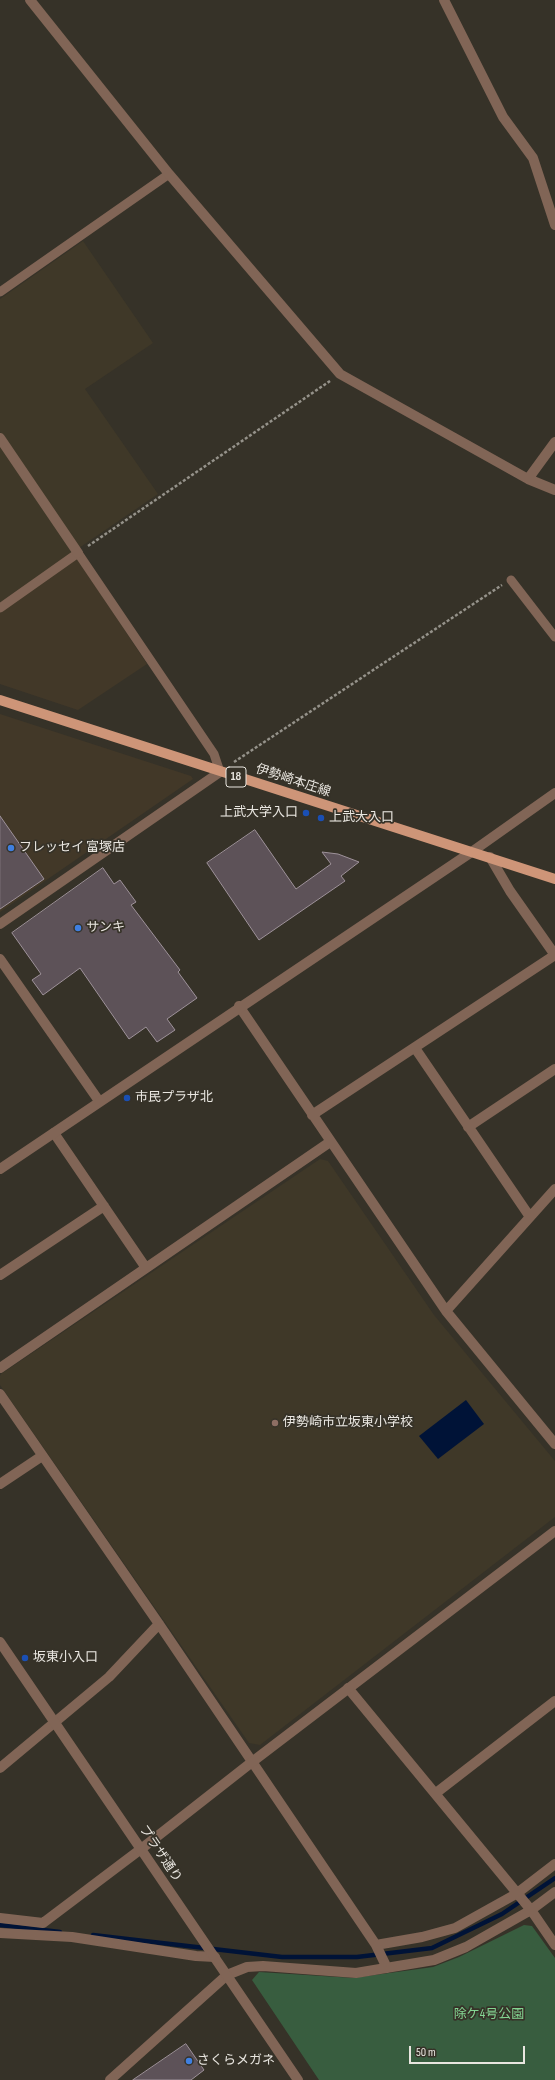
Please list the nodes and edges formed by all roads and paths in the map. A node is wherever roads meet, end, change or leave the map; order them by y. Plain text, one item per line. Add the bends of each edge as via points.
1 (30, 0) edge
2 (444, 0) edge
3 (169, 174) junction
4 (555, 225) edge
5 (0, 292) edge
6 (340, 374) junction
7 (0, 438) edge
8 (555, 442) edge
9 (528, 479) junction
10 (555, 490) edge
11 (78, 553) junction
12 (511, 580) joint
13 (0, 608) edge
14 (555, 637) edge
15 (0, 700) edge
16 (220, 772) junction
17 (555, 793) edge
18 (473, 851) junction
19 (490, 858) junction
20 (555, 879) edge
21 (0, 924) edge
22 (555, 955) edge
23 (0, 959) edge
24 (239, 1006) junction
25 (415, 1048) junction
26 (555, 1069) edge
27 (99, 1101) junction
28 (312, 1115) junction
29 (468, 1127) junction
30 (54, 1133) junction
31 (330, 1142) junction
32 (0, 1169) edge
33 (553, 1197) edge
34 (104, 1206) junction
35 (530, 1217) junction
36 (146, 1268) junction
37 (0, 1275) edge
38 (446, 1311) junction
39 (0, 1368) edge
40 (0, 1394) edge
41 (555, 1444) edge
42 (42, 1456) junction
43 (0, 1484) edge
44 (555, 1531) edge
45 (159, 1624) junction
46 (0, 1642) edge
47 (348, 1688) junction
48 (555, 1701) edge
49 (55, 1724) junction
50 (252, 1762) junction
51 (0, 1768) edge
52 (436, 1793) junction
53 (141, 1849) junction
54 (555, 1864) edge
55 (555, 1892) edge
56 (516, 1894) junction
57 (531, 1910) junction
58 (0, 1918) edge
59 (0, 1933) edge
60 (376, 1945) junction
61 (555, 1945) edge
62 (215, 1957) junction
63 (387, 1968) junction
64 (227, 1975) junction
65 (116, 2078) edge
66 (298, 2080) edge

1 - 3 street
2 - 4 street via 503,117 533,158
3 - 5 lane
3 - 6 street
6 - 9 street
6 - 11 path
7 - 11 street
8 - 9 street
9 - 10 street
11 - 13 lane
11 - 16 lane via 214,754
12 - 14 lane
12 - 16 path
15 - 16 main road, 伊勢崎本庄線 / 18
16 - 18 main road, 伊勢崎本庄線 / 18
16 - 21 street
17 - 18 street
18 - 19 main road, 伊勢崎本庄線 / 18
18 - 24 street
19 - 20 main road, 伊勢崎本庄線 / 18
19 - 22 street
22 - 25 street
23 - 27 street
24 - 27 street
24 - 28 street
25 - 28 street
25 - 29 street
26 - 29 street
27 - 30 street
28 - 31 street
29 - 35 street
30 - 32 street
30 - 34 street
31 - 36 street
31 - 38 street
33 - 35 street
34 - 36 street
34 - 37 street
35 - 38 street
36 - 39 street
38 - 41 street
40 - 42 street
42 - 43 street
42 - 45 street
44 - 47 street
45 - 49 street via 109,1677
45 - 50 street
46 - 49 street, プラザ通り
47 - 50 street
47 - 52 street
48 - 52 street
49 - 51 street
49 - 53 street, プラザ通り
50 - 53 street
50 - 60 street
52 - 56 street
53 - 58 street via 43,1923
53 - 62 street, プラザ通り
54 - 56 street
55 - 57 street
56 - 57 street
56 - 60 street via 455,1928
57 - 61 street
57 - 63 street via 466,1947 434,1960
59 - 62 street via 72,1937
60 - 63 street
62 - 64 street, プラザ通り
63 - 64 street via 356,1973 263,1966 247,1967
64 - 65 street
64 - 66 street, プラザ通り

